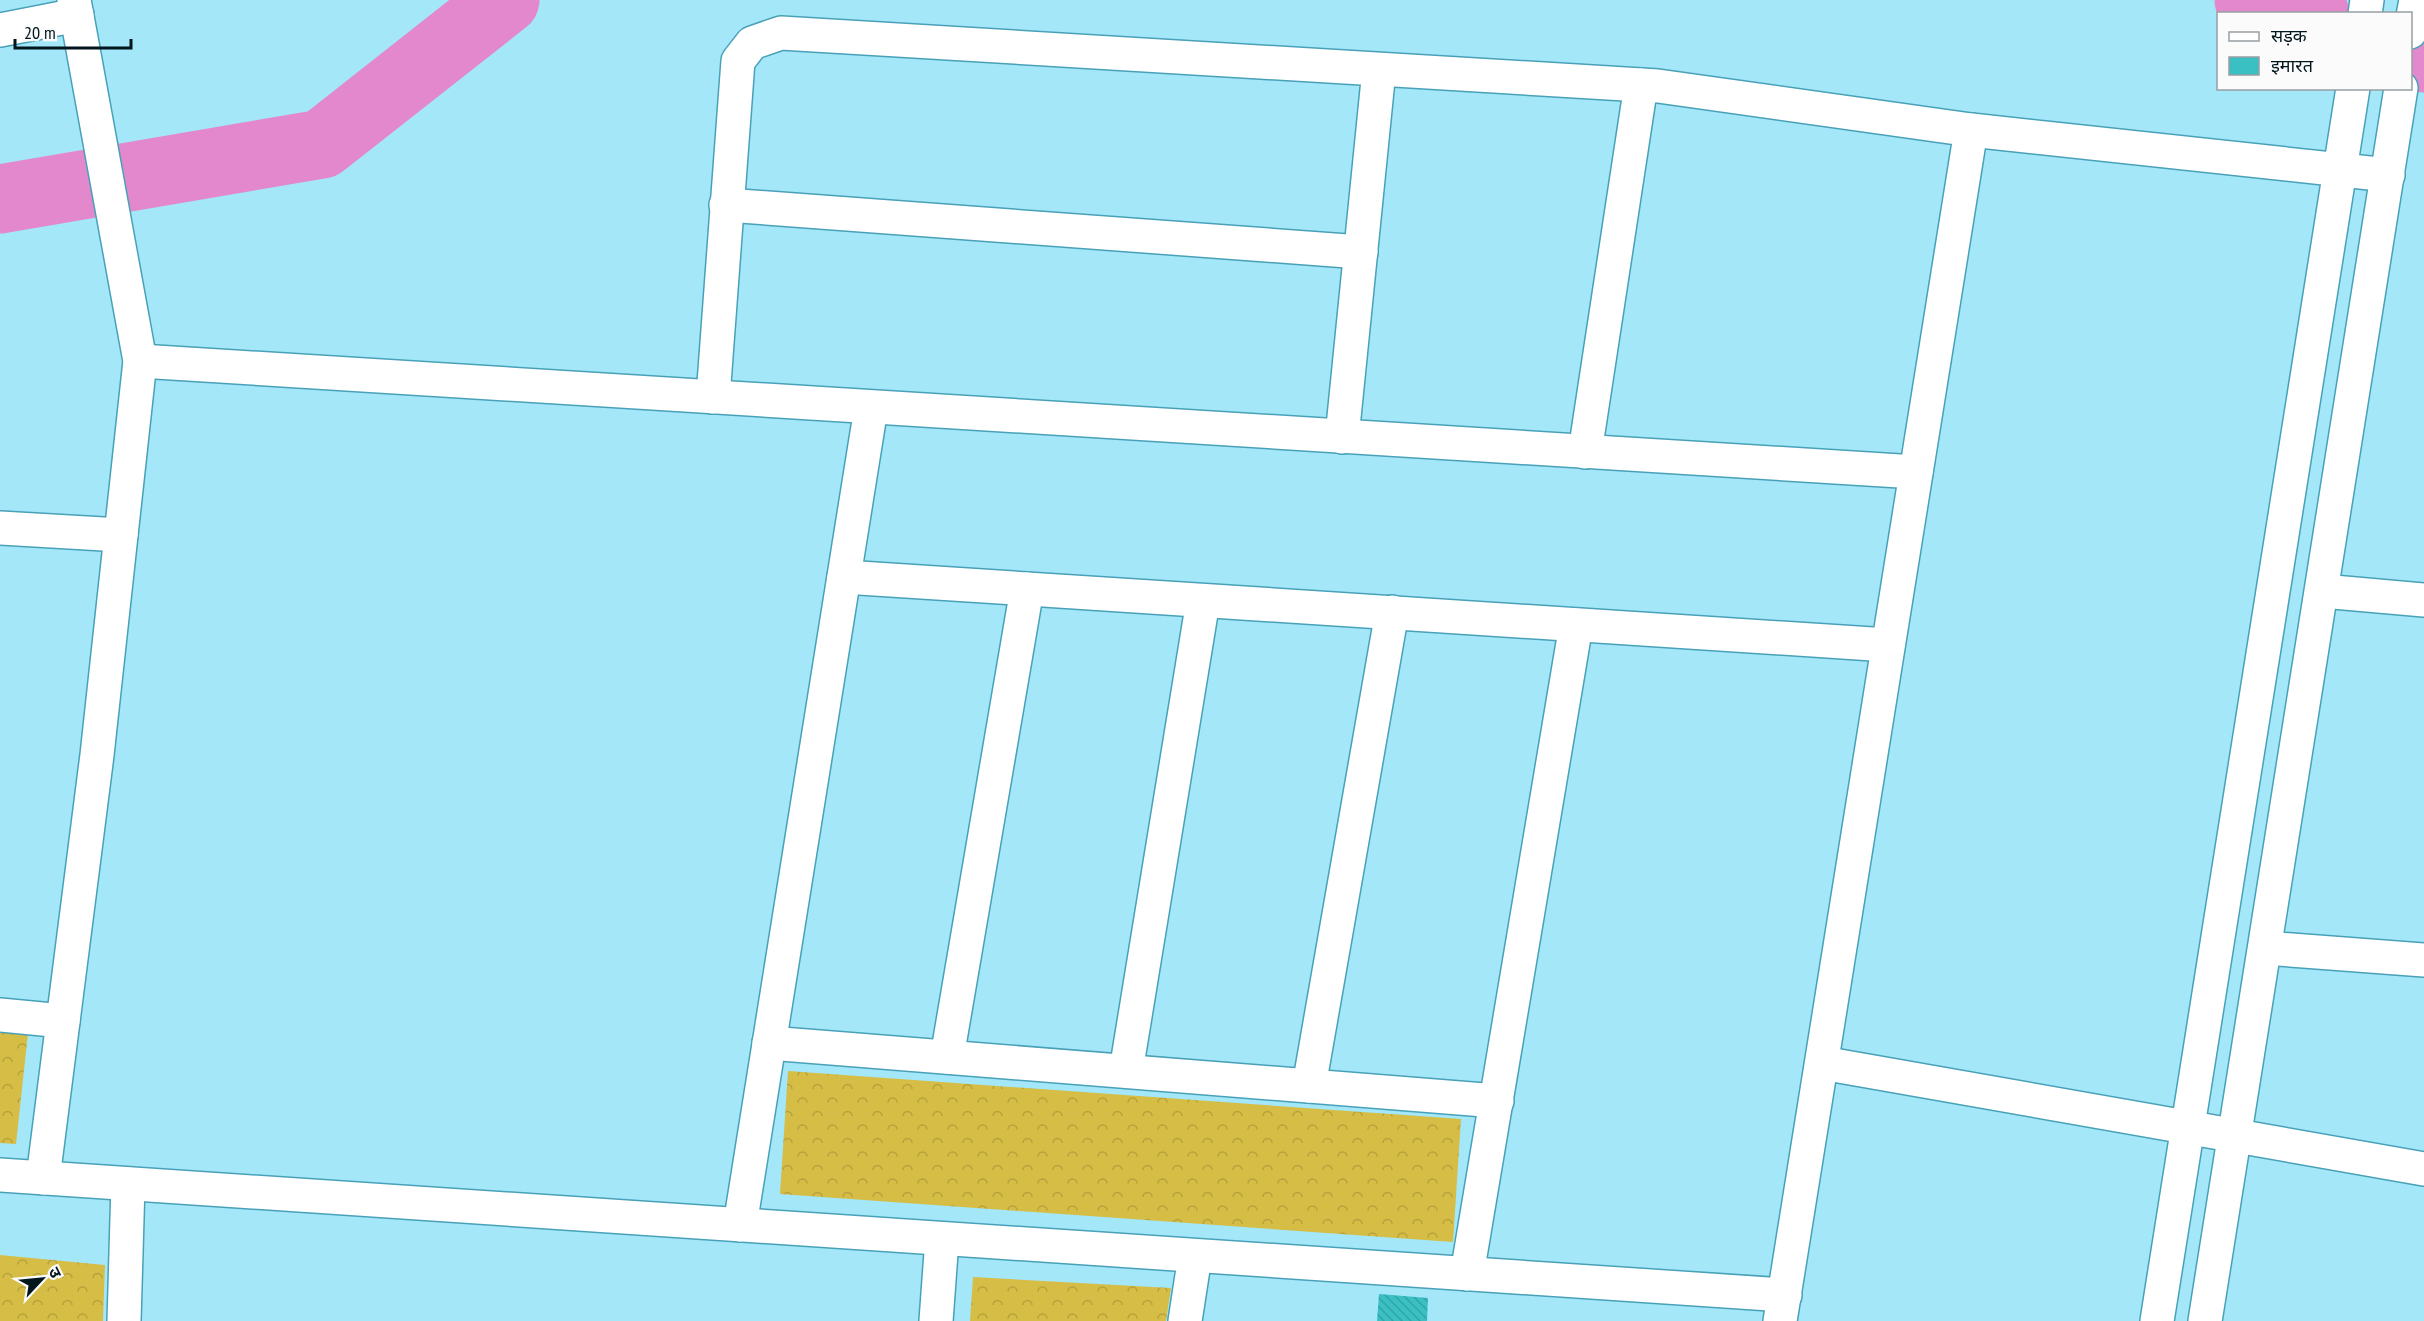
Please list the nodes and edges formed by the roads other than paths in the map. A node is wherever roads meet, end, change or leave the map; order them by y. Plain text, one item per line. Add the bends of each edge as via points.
1 (2416, 0) edge
2 (75, 7) edge
3 (2412, 21) edge
4 (0, 30) edge
5 (1379, 69) junction
6 (1641, 85) junction
7 (2353, 90) edge
8 (2402, 90) edge
9 (1971, 130) junction
10 (2342, 157) junction
11 (2390, 164) junction
12 (726, 205) junction
13 (1360, 252) junction
14 (138, 347) junction
15 (712, 397) junction
16 (871, 408) junction
17 (1342, 437) junction
18 (1585, 452) junction
19 (1916, 472) junction
20 (0, 528) edge
21 (121, 535) junction
22 (844, 577) junction
23 (1027, 589) junction
24 (2322, 591) junction
25 (1203, 600) junction
26 (2424, 600) edge
27 (1392, 612) junction
28 (1576, 625) junction
29 (1888, 645) junction
30 (2265, 948) junction
31 (2424, 960) edge
32 (0, 1015) edge
33 (63, 1021) junction
34 (769, 1043) junction
35 (947, 1057) junction
36 (1822, 1063) junction
37 (1126, 1071) junction
38 (1309, 1086) junction
39 (1497, 1101) junction
40 (2187, 1128) junction
41 (2235, 1136) junction
42 (2424, 1168) edge
43 (0, 1176) edge
44 (43, 1178) junction
45 (128, 1184) junction
46 (740, 1225) junction
47 (942, 1239) junction
48 (1195, 1256) junction
49 (1467, 1274) junction
50 (1783, 1308) edge
51 (124, 1321) edge
52 (936, 1321) edge
53 (1185, 1321) edge
54 (2157, 1321) edge
55 (2205, 1321) edge

1 - 3 street
2 - 4 street
2 - 14 street
5 - 6 street
5 - 12 street via 781,33 752,43 738,62
5 - 13 street
6 - 9 street
6 - 18 street
7 - 10 street
8 - 11 street
9 - 10 street
9 - 19 street
10 - 11 street
10 - 40 street
11 - 24 street
12 - 13 street
12 - 15 street
13 - 17 street
14 - 15 street
14 - 21 street
15 - 16 street
16 - 17 street
16 - 22 street
17 - 18 street
18 - 19 street
19 - 29 street
20 - 21 street
21 - 33 street via 98,756
22 - 23 street
22 - 34 street
23 - 25 street
23 - 35 street
24 - 26 street
24 - 30 street
25 - 27 street
25 - 37 street
27 - 28 street
27 - 38 street
28 - 29 street
28 - 39 street
29 - 36 street
30 - 31 street
30 - 41 street
32 - 33 street
33 - 44 street
34 - 35 street
34 - 46 street
35 - 37 street
36 - 40 street
36 - 50 street
37 - 38 street
38 - 39 street
39 - 49 street
40 - 41 street
40 - 54 street
41 - 42 street
41 - 55 street
43 - 44 street
44 - 45 street
45 - 46 street
45 - 51 street
46 - 47 street
47 - 48 street
47 - 52 street
48 - 49 street
48 - 53 street
49 - 50 street

